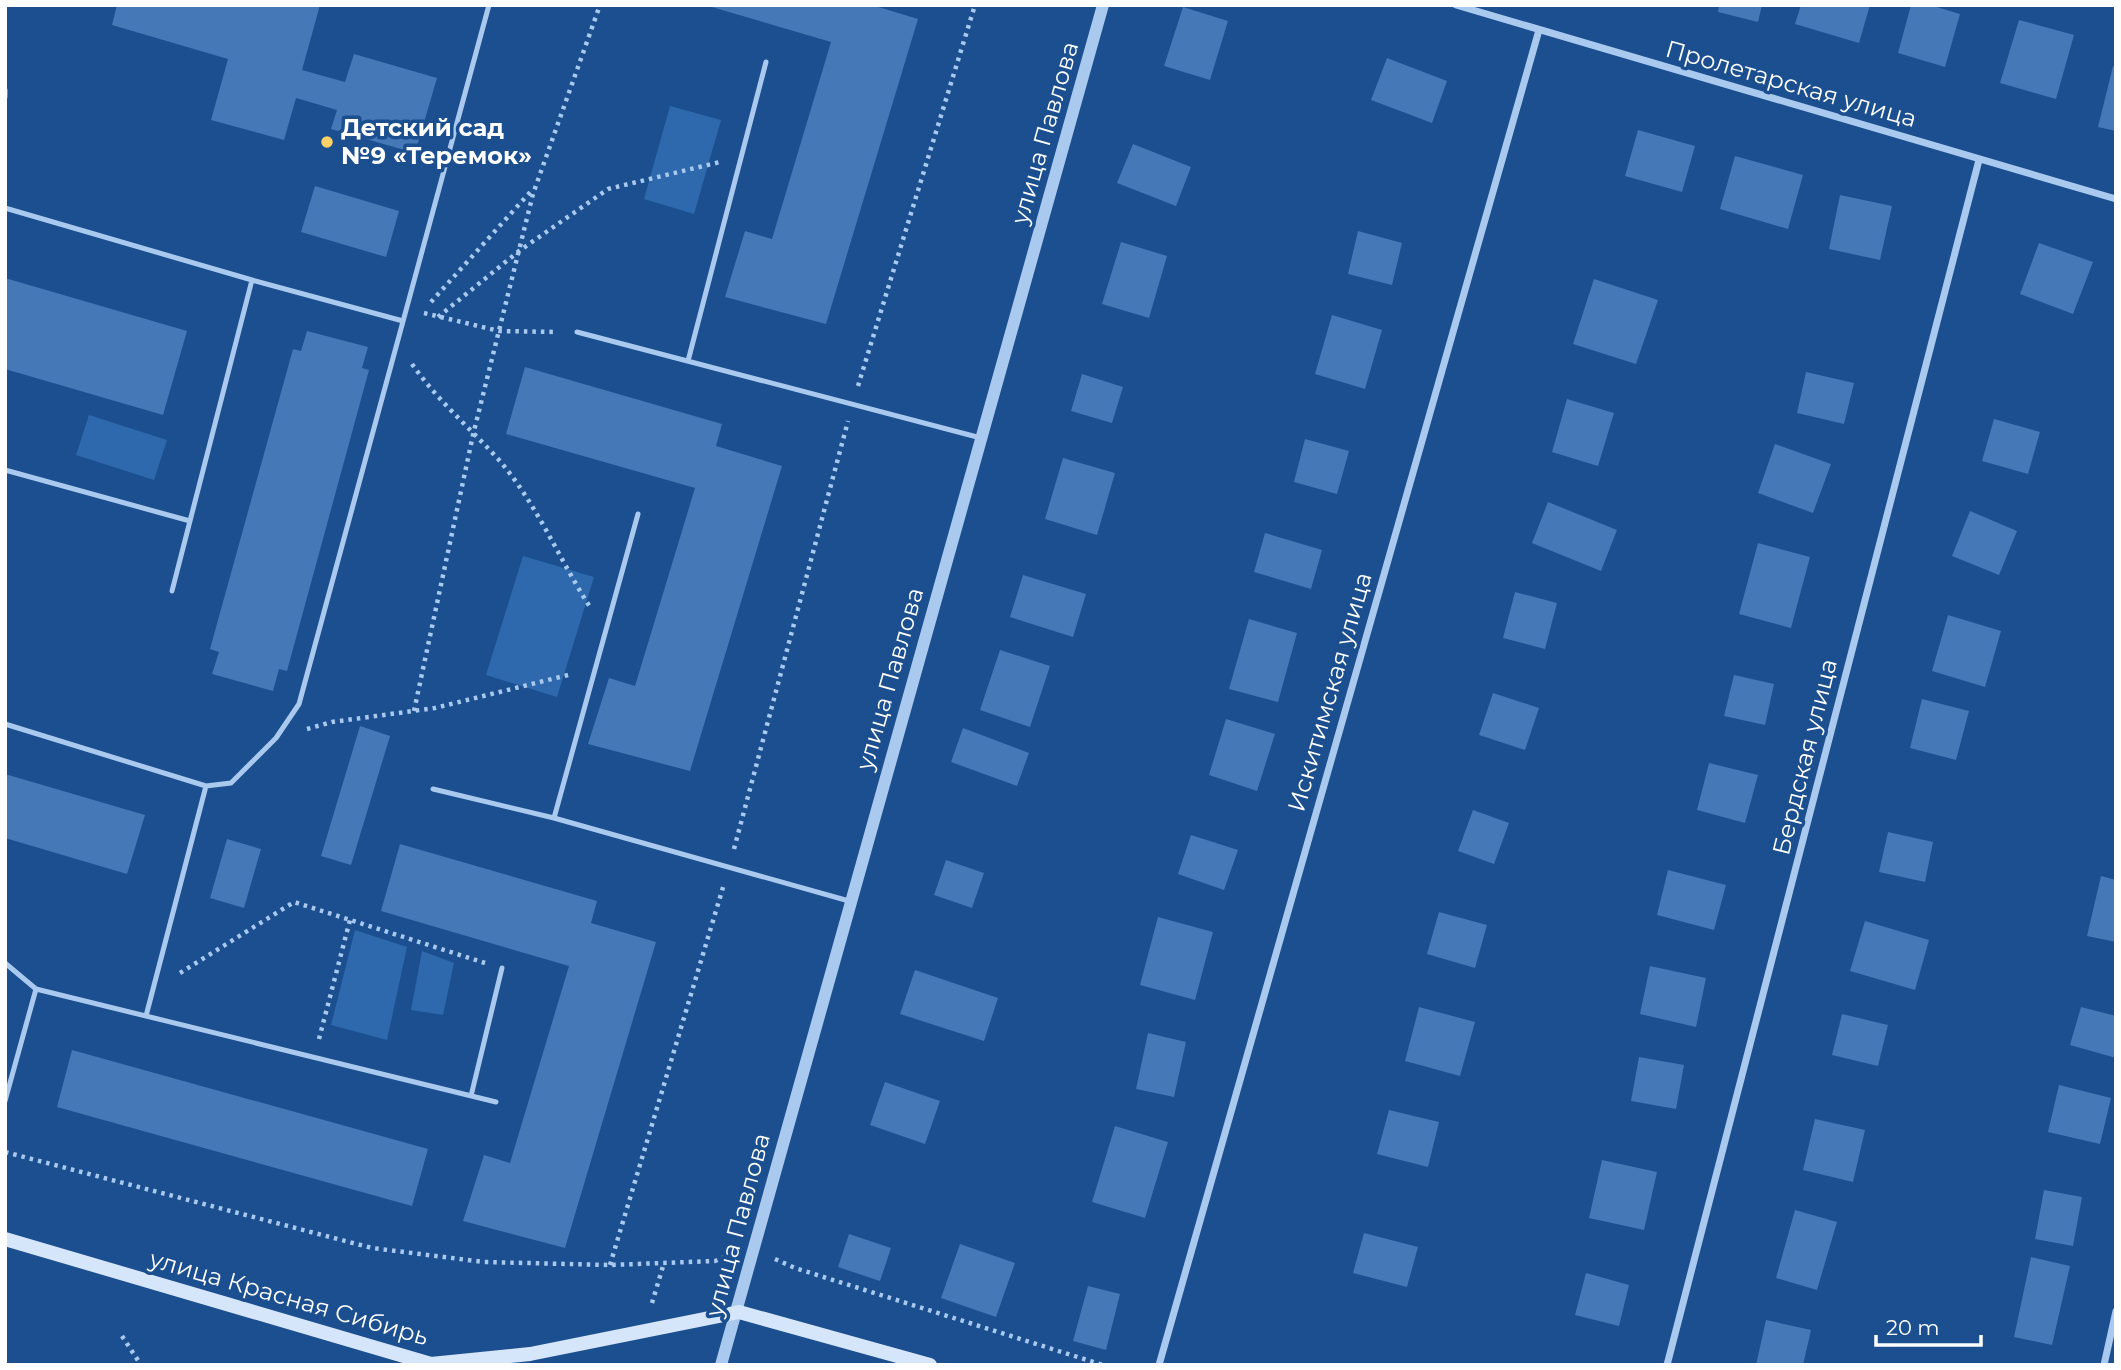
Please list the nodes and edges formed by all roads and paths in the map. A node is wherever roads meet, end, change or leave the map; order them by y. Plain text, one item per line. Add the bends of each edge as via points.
1 (489, 5) edge
2 (600, 5) edge
3 (975, 5) edge
4 (1103, 5) edge
5 (1456, 5) edge
6 (1539, 30) junction
7 (766, 62) dead end
8 (5, 90) edge
9 (5, 97) edge
10 (741, 157) junction
11 (1979, 160) junction
12 (535, 187) junction
13 (2116, 199) edge
14 (5, 208) edge
15 (519, 251) junction
16 (252, 280) junction
17 (407, 309) junction
18 (421, 313) junction
19 (439, 317) junction
20 (403, 321) junction
21 (499, 331) junction
22 (577, 332) joint
23 (397, 342) junction
24 (688, 361) junction
25 (853, 404) junction
26 (473, 435) junction
27 (981, 438) junction
28 (5, 470) edge
29 (638, 514) dead end
30 (190, 521) junction
31 (172, 591) dead end
32 (606, 631) junction
33 (596, 668) junction
34 (414, 711) junction
35 (5, 724) edge
36 (276, 738) junction
37 (206, 786) junction
38 (433, 789) dead end
39 (554, 818) junction
40 (729, 867) junction
41 (849, 901) junction
42 (350, 920) junction
43 (5, 963) edge
44 (502, 968) joint
45 (36, 989) junction
46 (152, 990) junction
47 (146, 1016) junction
48 (314, 1057) junction
49 (471, 1096) junction
50 (5, 1101) edge
51 (496, 1102) dead end
52 (5, 1152) edge
53 (5, 1239) edge
54 (715, 1261) dead end
55 (610, 1265) junction
56 (795, 1268) dead end
57 (739, 1311) junction
58 (2116, 1311) edge
59 (122, 1336) dead end
60 (432, 1364) edge
61 (142, 1365) edge
62 (721, 1365) edge
63 (930, 1365) edge
64 (1103, 1365) edge
65 (1159, 1365) edge
66 (1667, 1365) edge
67 (2104, 1365) edge

1 - 17 lane
2 - 12 path
3 - 25 path
4 - 27 street, улица Павлова
5 - 6 street, Пролетарская улица
6 - 11 street, Пролетарская улица
6 - 65 street, Искитимская улица
7 - 10 lane
8 - 9 lane
10 - 15 path via 608,189
10 - 24 lane
11 - 13 street, Пролетарская улица
11 - 66 street, Бердская улица
12 - 15 path
12 - 18 path
14 - 16 lane
15 - 19 path
15 - 21 path
16 - 20 lane
16 - 30 lane
17 - 18 path
17 - 20 lane
18 - 19 path
19 - 21 path
20 - 23 lane
21 - 22 path
21 - 26 path
22 - 24 lane
23 - 26 path via 425,382
23 - 36 lane via 299,705
24 - 25 lane
25 - 27 lane
25 - 40 path
26 - 32 path via 499,461 540,519
26 - 34 path
27 - 41 street, улица Павлова
28 - 30 lane
29 - 32 lane
30 - 31 lane
32 - 33 lane
33 - 34 path
33 - 39 lane
34 - 36 path via 332,722
35 - 37 lane
36 - 37 lane via 231,783
37 - 46 lane
38 - 39 lane
39 - 40 lane
40 - 41 lane
40 - 55 path
41 - 57 street, улица Павлова
42 - 44 path
42 - 46 path via 294,902
42 - 48 path
43 - 45 lane
44 - 49 lane
45 - 47 lane
45 - 50 lane
46 - 47 lane
47 - 48 lane
48 - 49 lane
49 - 51 lane
52 - 55 path via 372,1248 484,1262
53 - 60 main road, улица Красная Сибирь
54 - 55 path
56 - 64 path
57 - 60 main road, улица Красная Сибирь via 530,1354
57 - 62 street, улица Павлова
57 - 63 main road, улица Красная Сибирь
58 - 67 street
59 - 61 path

